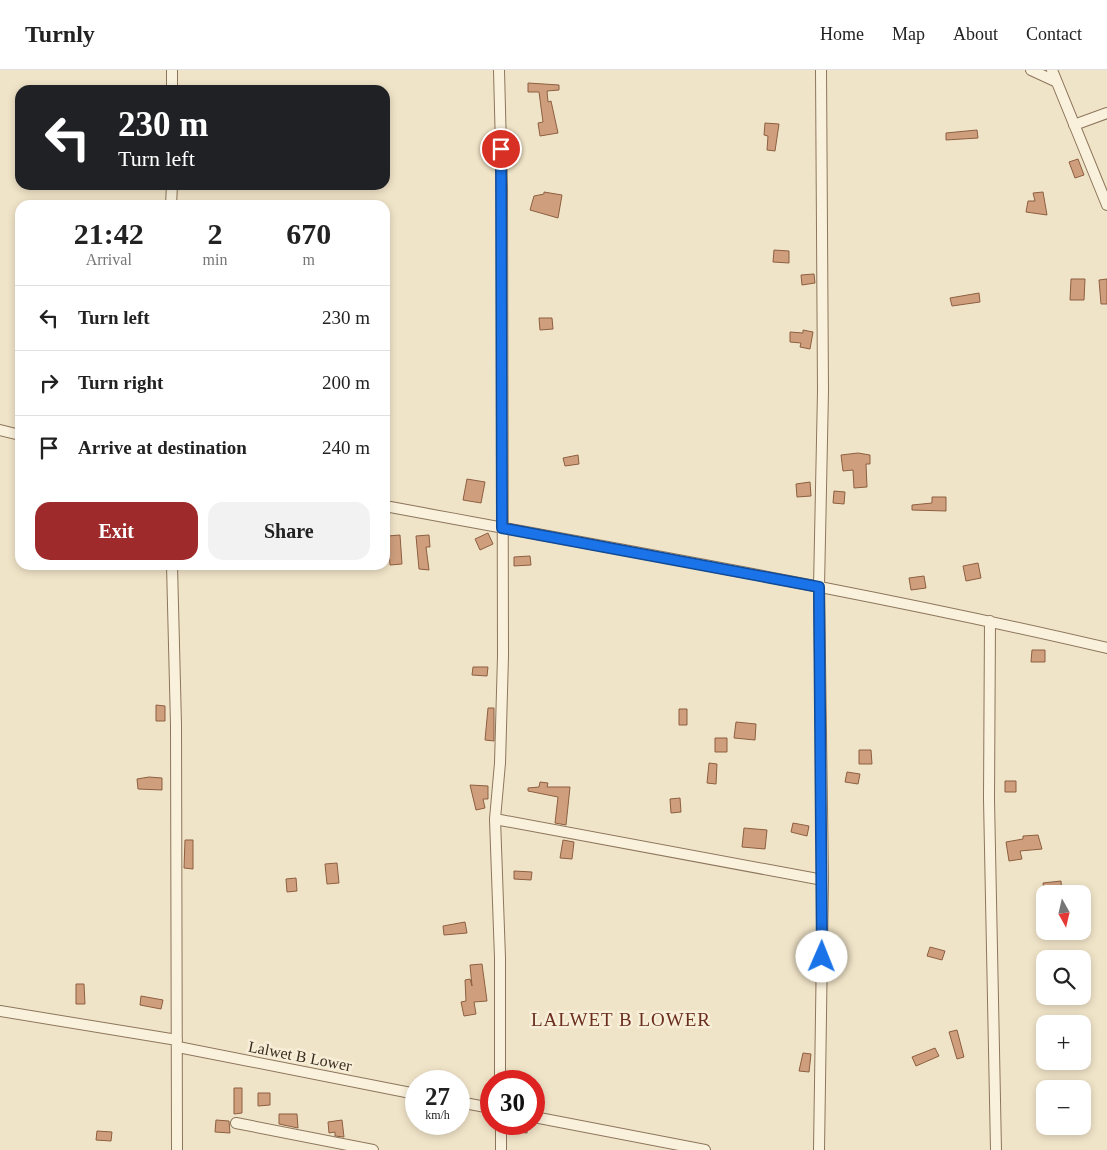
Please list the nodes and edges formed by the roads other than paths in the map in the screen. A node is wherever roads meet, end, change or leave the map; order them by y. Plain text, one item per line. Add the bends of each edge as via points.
1 (172, 70) edge
2 (499, 70) edge
3 (821, 70) edge
4 (1031, 70) edge
5 (1052, 70) edge
6 (1057, 82) junction
7 (172, 85) edge
8 (1107, 113) edge
9 (1074, 124) junction
10 (1107, 205) edge
11 (0, 430) edge
12 (15, 434) edge
13 (390, 507) edge
14 (502, 528) junction
15 (172, 570) edge
16 (819, 587) junction
17 (990, 621) junction
18 (1107, 648) edge
19 (496, 819) junction
20 (823, 880) junction
21 (0, 1011) edge
22 (177, 1044) junction
23 (500, 1070) edge
24 (405, 1092) edge
25 (545, 1118) edge
26 (236, 1123) dead end
27 (500, 1135) edge
28 (177, 1150) edge
29 (374, 1150) edge
30 (501, 1150) edge
31 (705, 1150) edge
32 (819, 1150) edge
33 (996, 1150) edge

1 - 7 street
2 - 14 street
3 - 16 street via 824,391
4 - 6 street
5 - 6 street
6 - 9 street
8 - 9 street
9 - 10 street
11 - 12 street
13 - 14 street
14 - 16 street
14 - 19 street via 503,656
15 - 22 street
16 - 17 street
16 - 20 street
17 - 18 street
17 - 33 street via 989,800
19 - 20 street
19 - 23 street
20 - 32 street
21 - 22 street, Lalwet B Lower
22 - 24 street, Lalwet B Lower
22 - 28 street
25 - 31 street
26 - 29 street
27 - 30 street

